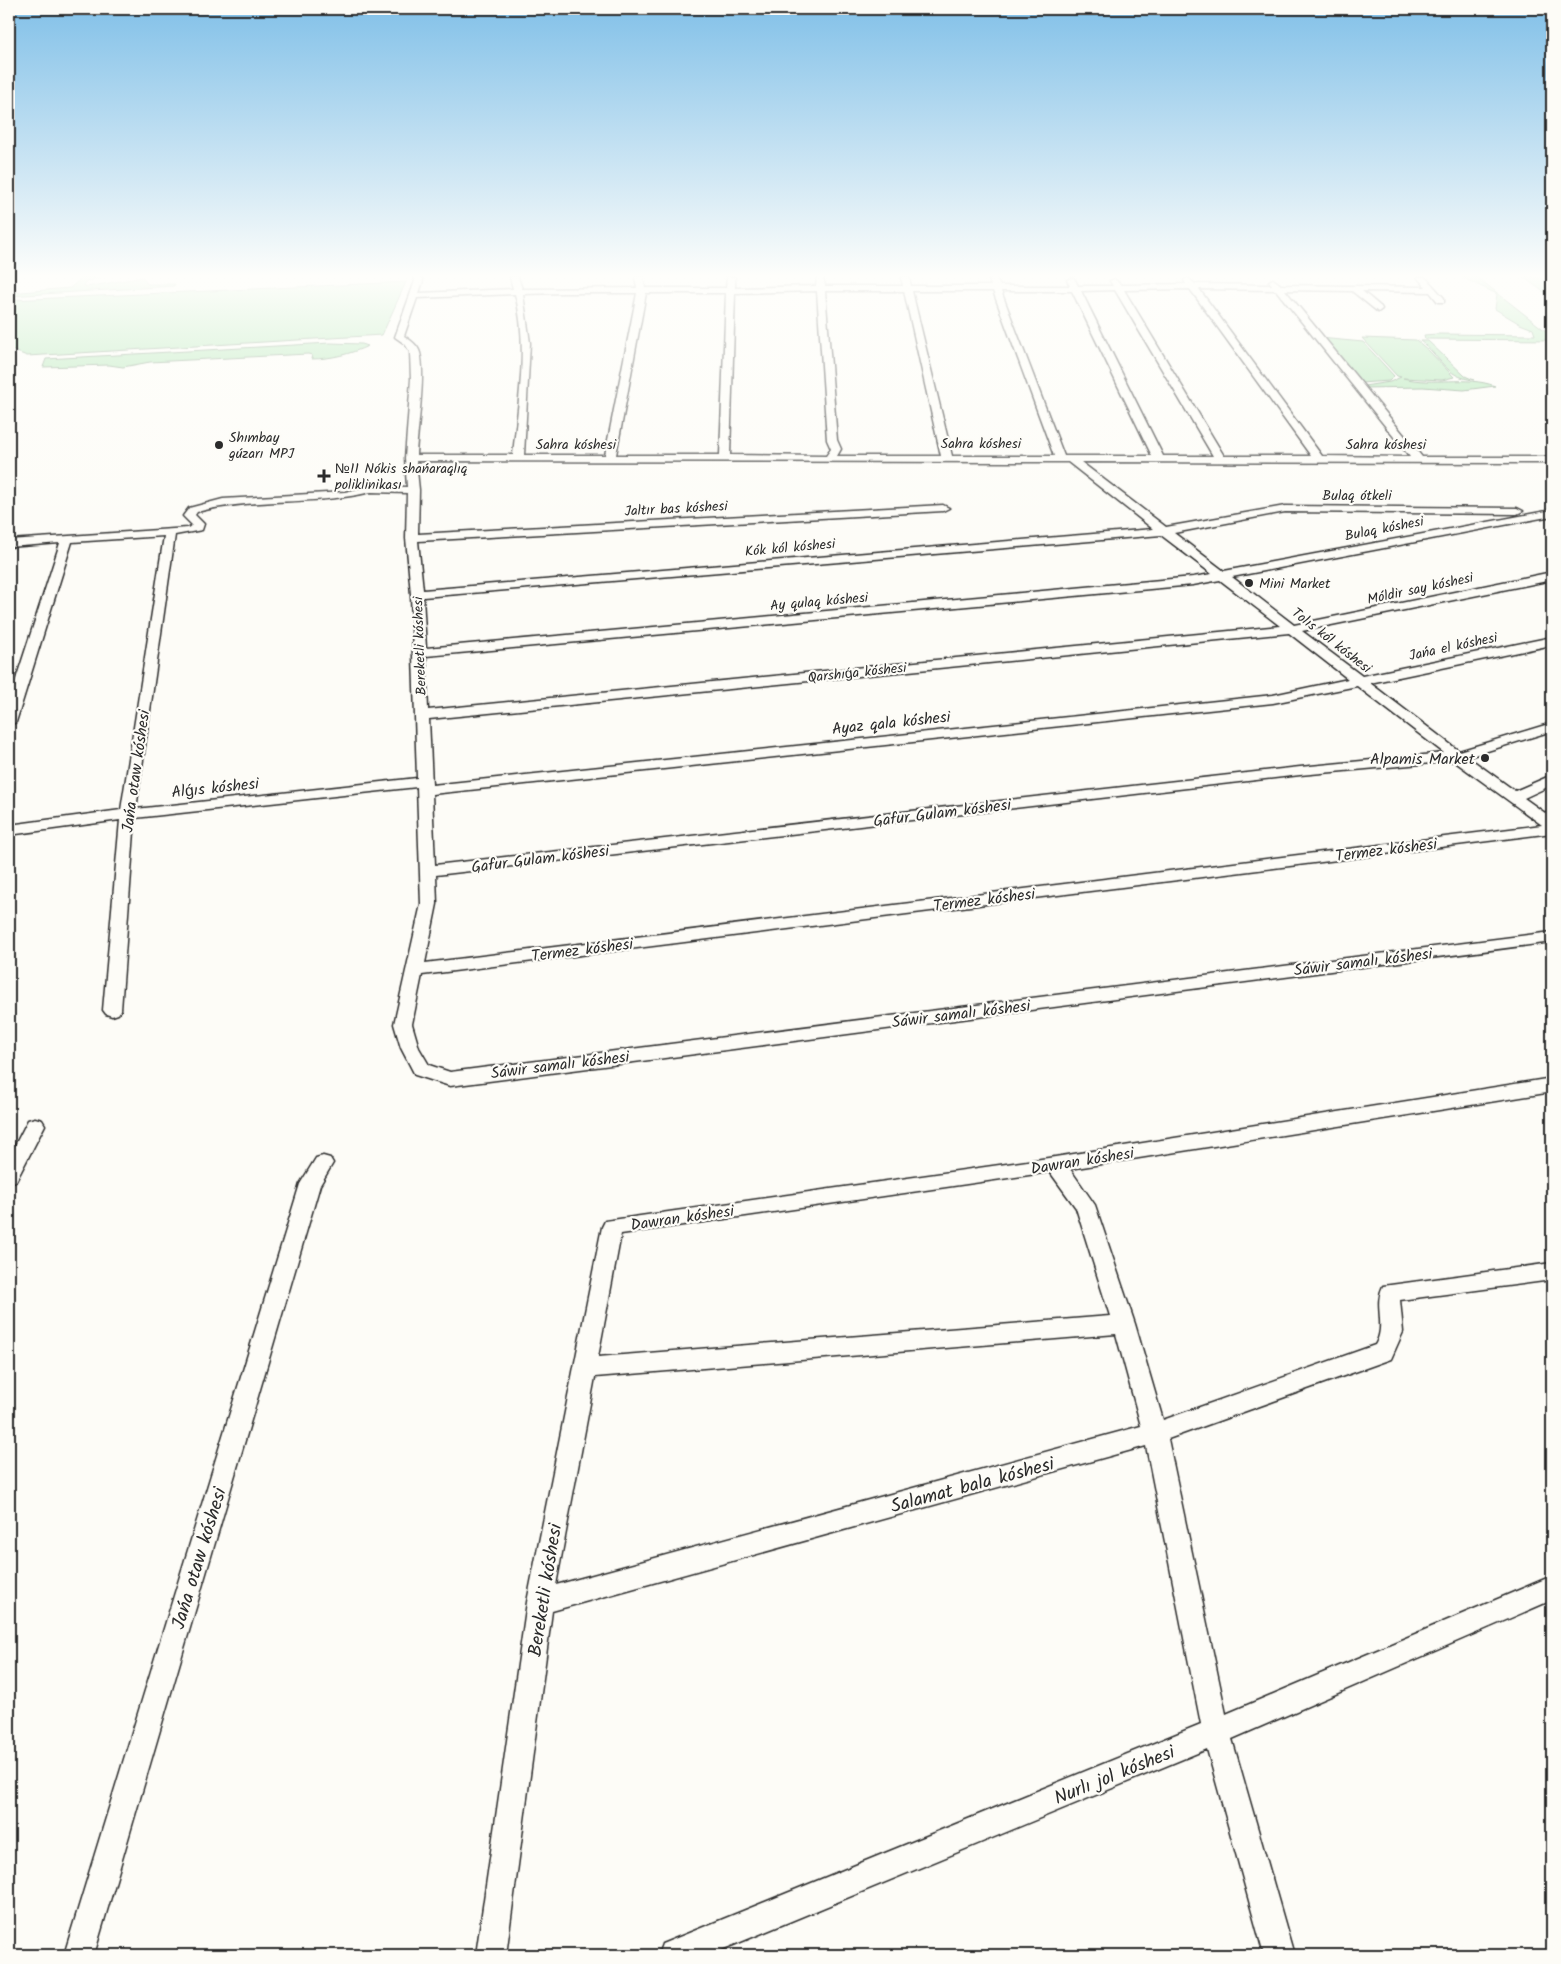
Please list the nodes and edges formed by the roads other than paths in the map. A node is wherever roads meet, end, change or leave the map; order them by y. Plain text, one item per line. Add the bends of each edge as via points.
1 (416, 369) edge
2 (523, 369) edge
3 (627, 369) edge
4 (729, 369) edge
5 (827, 369) edge
6 (926, 369) edge
7 (1027, 369) edge
8 (1115, 369) edge
9 (1166, 369) edge
10 (1252, 369) edge
11 (1343, 369) edge
12 (410, 458) junction
13 (725, 458) junction
14 (829, 458) junction
15 (947, 458) junction
16 (518, 459) junction
17 (610, 459) junction
18 (1065, 459) junction
19 (1159, 459) junction
20 (1220, 459) junction
21 (1418, 459) junction
22 (1319, 460) junction
23 (1552, 460) edge
24 (413, 490) junction
25 (943, 508) dead end
26 (1551, 513) edge
27 (1166, 531) junction
28 (170, 533) junction
29 (412, 538) junction
30 (67, 539) junction
31 (9, 543) edge
32 (1221, 574) junction
33 (1552, 576) edge
34 (417, 594) junction
35 (1293, 629) junction
36 (1552, 641) edge
37 (420, 653) junction
38 (1361, 682) junction
39 (422, 715) junction
40 (9, 722) edge
41 (1552, 727) edge
42 (1457, 756) junction
43 (1552, 779) edge
44 (425, 786) junction
45 (1514, 797) junction
46 (128, 814) junction
47 (1552, 827) edge
48 (9, 830) edge
49 (428, 871) junction
50 (1552, 937) edge
51 (415, 970) junction
52 (112, 1010) dead end
53 (403, 1024) joint
54 (1552, 1085) edge
55 (35, 1125) dead end
56 (323, 1162) dead end
57 (1055, 1164) junction
58 (9, 1176) edge
59 (612, 1227) joint
60 (1552, 1271) edge
61 (1124, 1324) junction
62 (584, 1368) junction
63 (1155, 1433) junction
64 (1552, 1588) edge
65 (540, 1602) junction
66 (1216, 1732) junction
67 (79, 1955) edge
68 (491, 1955) edge
69 (673, 1955) edge
70 (1279, 1955) edge

1 - 12 street, Bereketli kóshesi
2 - 16 street
3 - 17 street
4 - 13 street
5 - 14 street via 832,440 836,449
6 - 15 street
7 - 18 street
8 - 19 street
9 - 20 street
10 - 22 street
11 - 21 street
12 - 16 street, Sahra kóshesi
12 - 24 street, Bereketli kóshesi
13 - 14 street, Sahra kóshesi
13 - 17 street, Sahra kóshesi
14 - 15 street, Sahra kóshesi
15 - 18 street, Sahra kóshesi
16 - 17 street, Sahra kóshesi
18 - 19 street, Sahra kóshesi
18 - 27 street, Tolıs kól kóshesi
19 - 20 street, Sahra kóshesi
20 - 22 street, Sahra kóshesi
21 - 22 street, Sahra kóshesi
21 - 23 street, Sahra kóshesi
24 - 28 street via 371,489 345,495 223,502 193,510 189,516 198,528
24 - 29 street, Bereketli kóshesi
25 - 29 street, Jaltır bas kóshesi
26 - 27 street, Bulaq ótkeli via 1285,509
26 - 32 street, Bulaq kóshesi
27 - 32 street, Tolıs kól kóshesi
27 - 34 street, Kók kól kóshesi
28 - 30 street
28 - 46 street, Jańa otaw kóshesi
29 - 34 street, Bereketli kóshesi
30 - 31 street
30 - 40 street
32 - 35 street, Tolıs kól kóshesi
32 - 37 street, Ay qulaq kóshesi via 1194,581
33 - 35 street, Móldir say kóshesi
34 - 37 street, Bereketli kóshesi
35 - 38 street, Tolıs kól kóshesi
35 - 39 street, Qarshıǵa kóshesi
36 - 38 street, Jańa el kóshesi
37 - 39 street, Bereketli kóshesi
38 - 42 street, Tolıs kól kóshesi
38 - 44 street, Ayaz qala kóshesi via 1273,699
39 - 44 street, Bereketli kóshesi
41 - 42 street, Gafur Gulam kóshesi
42 - 45 street, Tolıs kól kóshesi
42 - 49 street, Gafur Gulam kóshesi via 1300,771
43 - 45 street
44 - 46 street, Alǵıs kóshesi
44 - 49 street, Bereketli kóshesi
45 - 47 street, Tolıs kól kóshesi
46 - 48 street, Alǵıs kóshesi
46 - 52 street, Jańa otaw kóshesi
47 - 51 street, Termez kóshesi
49 - 51 street, Bereketli kóshesi via 429,904
50 - 53 street, Sáwir samalı kóshesi via 450,1079 422,1070 410,1048
51 - 53 street, Bereketli kóshesi
54 - 57 street, Dawran kóshesi
55 - 58 street
56 - 67 street, Jańa otaw kóshesi via 310,1184
57 - 59 street, Dawran kóshesi
57 - 61 street via 1085,1205
59 - 62 street, Bereketli kóshesi
60 - 63 street, Salamat bala kóshesi via 1391,1292 1388,1300 1394,1326 1392,1339 1382,1352
61 - 62 street
61 - 63 street
62 - 65 street, Bereketli kóshesi
63 - 65 street, Salamat bala kóshesi
63 - 66 street
64 - 66 street, Nurlı jol kóshesi
65 - 68 street, Bereketli kóshesi
66 - 69 street, Nurlı jol kóshesi
66 - 70 street

